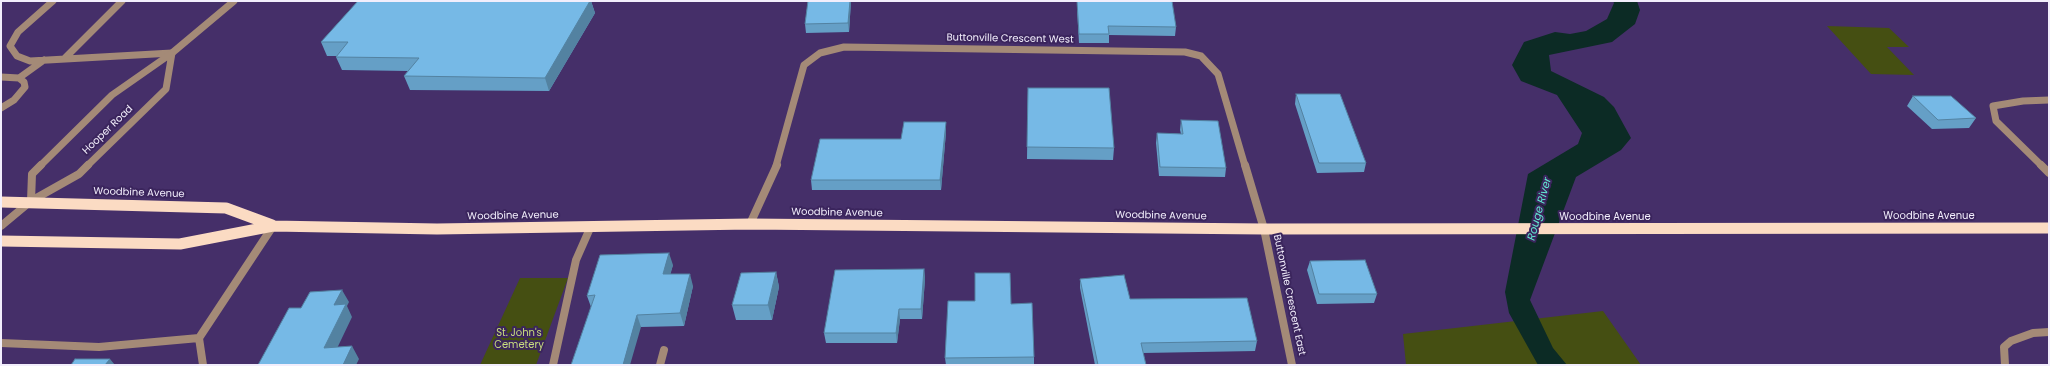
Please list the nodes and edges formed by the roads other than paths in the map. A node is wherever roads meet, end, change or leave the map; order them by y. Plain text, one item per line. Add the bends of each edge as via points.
1 (53, 1) edge
2 (122, 1) edge
3 (234, 1) edge
4 (172, 53) junction
5 (64, 59) junction
6 (44, 60) junction
7 (1, 77) edge
8 (19, 78) junction
9 (2049, 100) edge
10 (1, 108) edge
11 (2049, 173) edge
12 (31, 201) junction
13 (1, 202) edge
14 (750, 224) junction
15 (1, 226) edge
16 (273, 226) junction
17 (591, 226) junction
18 (2049, 228) edge
19 (1264, 229) junction
20 (1, 241) edge
21 (2049, 332) edge
22 (199, 338) junction
23 (1, 343) edge
24 (664, 350) dead end
25 (203, 365) edge
26 (553, 365) edge
27 (660, 365) edge
28 (1292, 365) edge
29 (2005, 365) edge

1 - 6 street via 18,32 10,46 17,56 30,61
2 - 5 street
3 - 4 street
4 - 5 street
4 - 12 street via 112,95 32,174
4 - 12 street, Hooper Road via 166,89 79,174
5 - 6 street
6 - 8 street
7 - 8 street
8 - 10 street via 26,87 14,100
9 - 11 street via 1993,106 1996,121
12 - 13 main road, Woodbine Avenue
12 - 15 street, Hooper Road
12 - 16 main road, Woodbine Avenue via 226,208
14 - 17 main road, Woodbine Avenue
14 - 19 main road, Woodbine Avenue
14 - 19 street, Buttonville Crescent West via 780,158 804,65 820,53 844,47 884,47 1185,52 1201,56 1218,74
16 - 17 main road, Woodbine Avenue via 437,229
16 - 20 main road, Woodbine Avenue via 180,244
16 - 22 street
17 - 26 street via 576,260
18 - 19 main road, Woodbine Avenue
19 - 28 street, Buttonville Crescent East
21 - 29 street via 2033,333 2011,341 2004,347
22 - 23 street via 100,347
22 - 25 street
24 - 27 street

